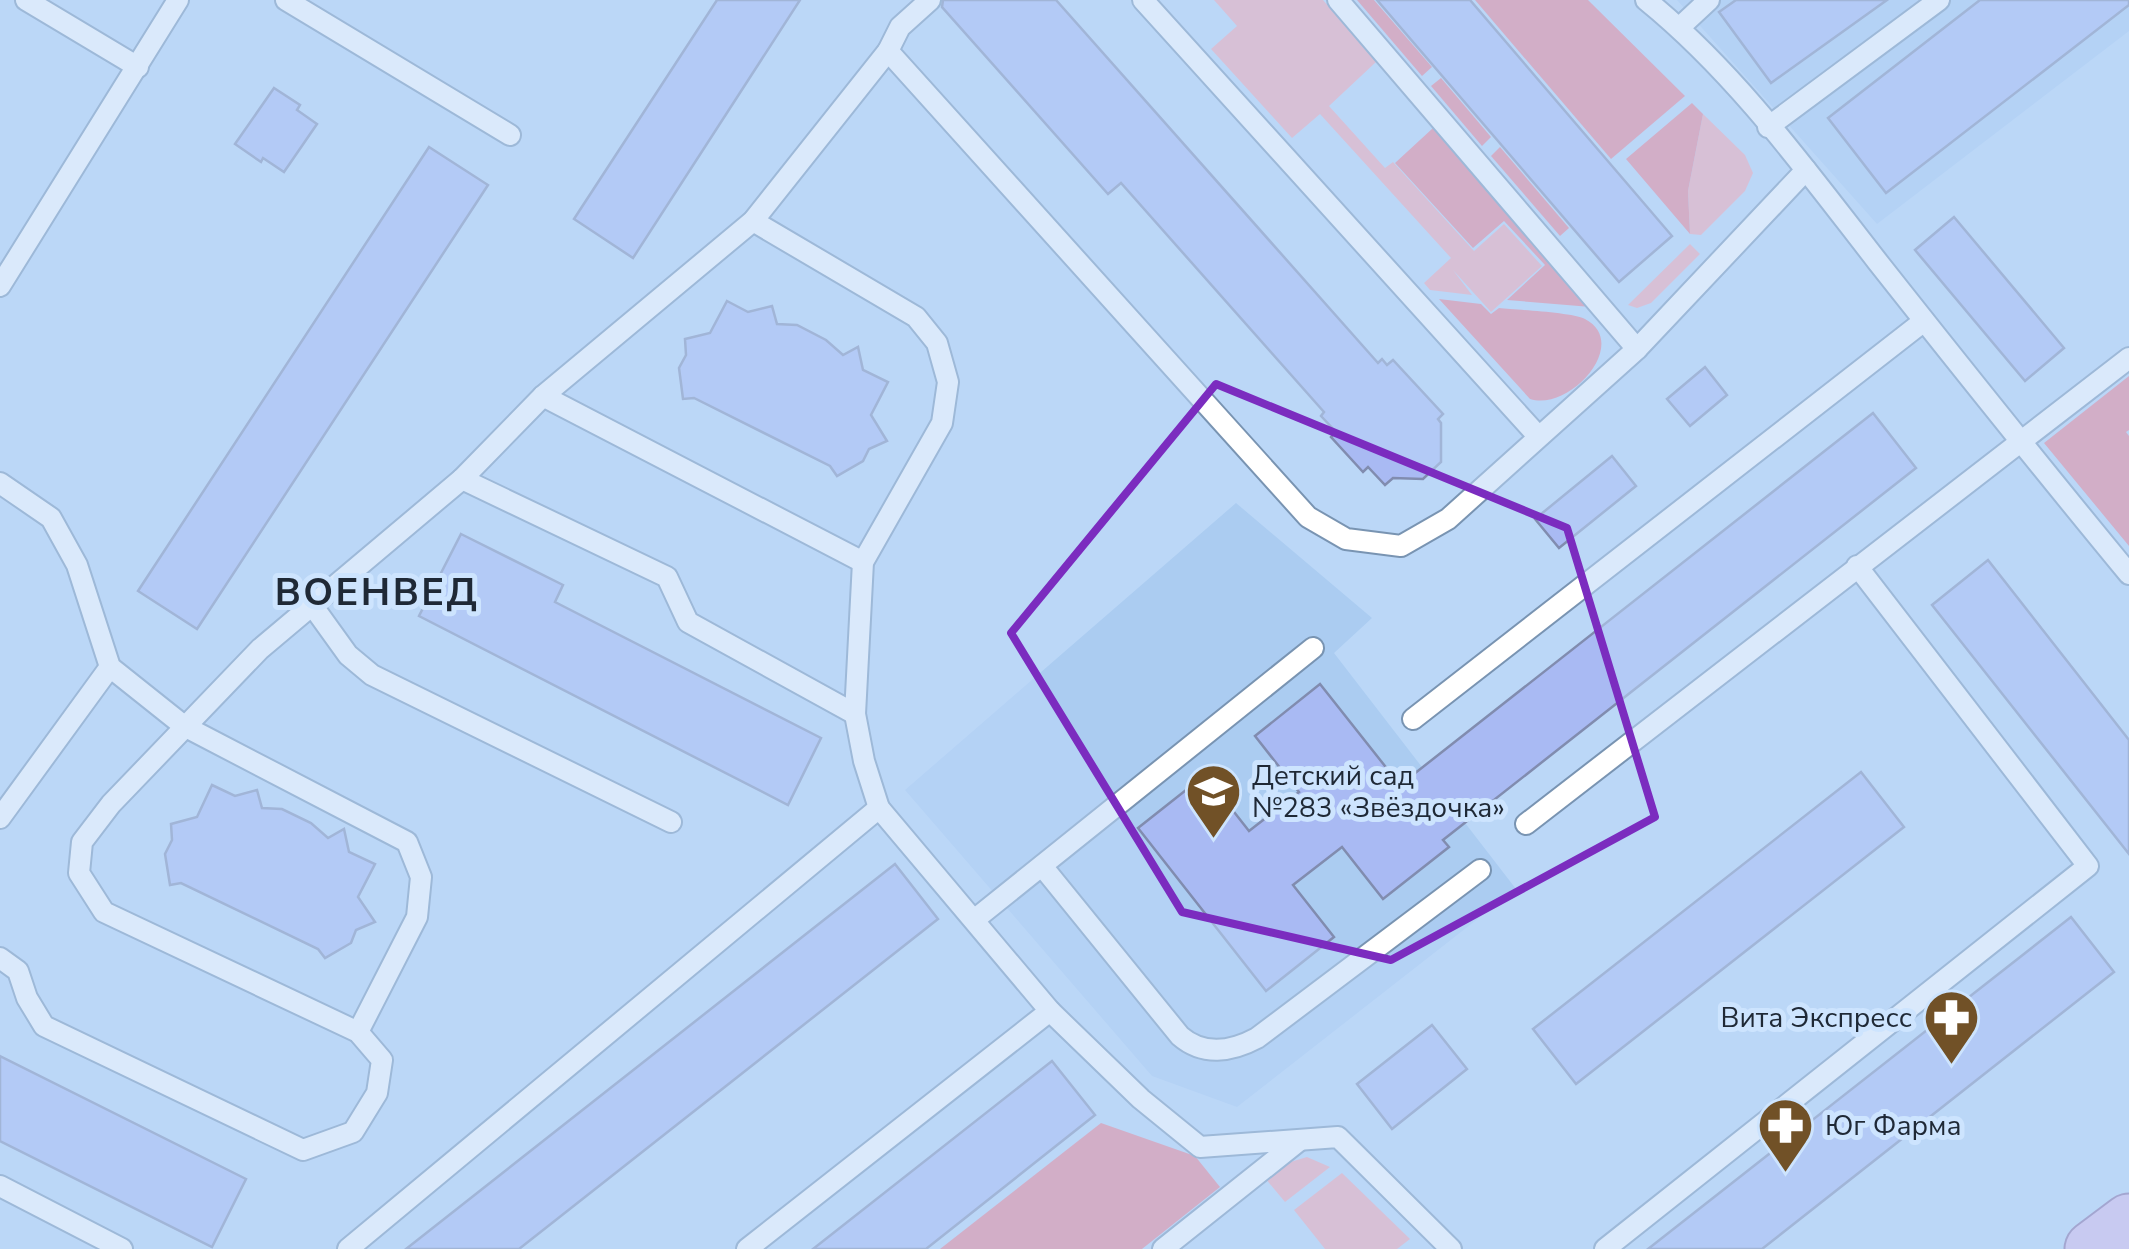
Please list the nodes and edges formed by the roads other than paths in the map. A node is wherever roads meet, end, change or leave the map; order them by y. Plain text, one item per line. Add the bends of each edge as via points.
1 (26, 0) edge
2 (178, 0) edge
3 (286, 0) edge
4 (930, 0) edge
5 (1142, 0) edge
6 (1338, 0) edge
7 (1646, 0) edge
8 (1709, 0) edge
9 (1939, 0) edge
10 (1680, 28) junction
11 (888, 50) junction
12 (138, 67) junction
13 (1768, 127) junction
14 (510, 136) dead end
15 (1806, 170) junction
16 (753, 221) junction
17 (0, 286) edge
18 (1924, 321) junction
19 (1637, 349) junction
20 (2129, 358) edge
21 (543, 396) junction
22 (1538, 436) junction
23 (2021, 443) junction
24 (462, 479) junction
25 (0, 483) edge
26 (863, 562) junction
27 (1857, 566) junction
28 (2129, 574) edge
29 (312, 605) junction
30 (1313, 648) dead end
31 (110, 668) junction
32 (855, 714) junction
33 (1414, 719) dead end
34 (184, 726) junction
35 (879, 808) junction
36 (0, 818) edge
37 (671, 822) dead end
38 (1526, 824) dead end
39 (1042, 866) junction
40 (1480, 870) dead end
41 (974, 920) junction
42 (0, 958) edge
43 (1050, 1011) junction
44 (358, 1032) junction
45 (1300, 1140) junction
46 (0, 1186) edge
47 (2129, 1222) edge
48 (122, 1249) edge
49 (348, 1249) edge
50 (748, 1249) edge
51 (1164, 1249) edge
52 (1451, 1249) edge
53 (1605, 1249) edge
54 (2093, 1249) edge

1 - 12 lane
2 - 12 lane
3 - 14 lane
4 - 11 lane via 900,27
5 - 22 lane
6 - 19 lane
7 - 10 lane
8 - 10 lane
9 - 13 lane
10 - 13 lane
11 - 16 lane
11 - 22 lane via 1308,518 1346,539 1402,546 1448,519
12 - 17 lane
13 - 15 lane
15 - 18 lane
15 - 19 lane
16 - 21 lane
16 - 26 lane via 916,318 938,343 948,382 942,423
18 - 23 lane
18 - 33 lane
19 - 22 lane
20 - 23 lane
21 - 24 lane
21 - 26 lane
23 - 27 lane
23 - 28 lane
24 - 29 lane
24 - 32 lane via 667,577 688,622
25 - 31 lane via 51,518 77,565
26 - 32 lane
27 - 38 lane
27 - 53 lane via 2088,866
29 - 34 lane
29 - 37 lane via 372,675
30 - 39 lane
31 - 34 lane
31 - 36 lane
32 - 35 lane
34 - 44 lane via 407,842 421,877 417,918
34 - 44 lane via 82,842 79,873 104,912
35 - 41 lane
35 - 49 lane
39 - 40 lane via 1180,1036 1201,1049 1224,1050 1258,1038
39 - 41 lane
41 - 43 lane
42 - 44 lane via 18,971 44,1026 303,1150 353,1132 377,1093 382,1060
43 - 45 lane via 1200,1147
43 - 50 lane
45 - 51 lane
45 - 52 lane via 1338,1137
46 - 48 lane
47 - 54 main road

